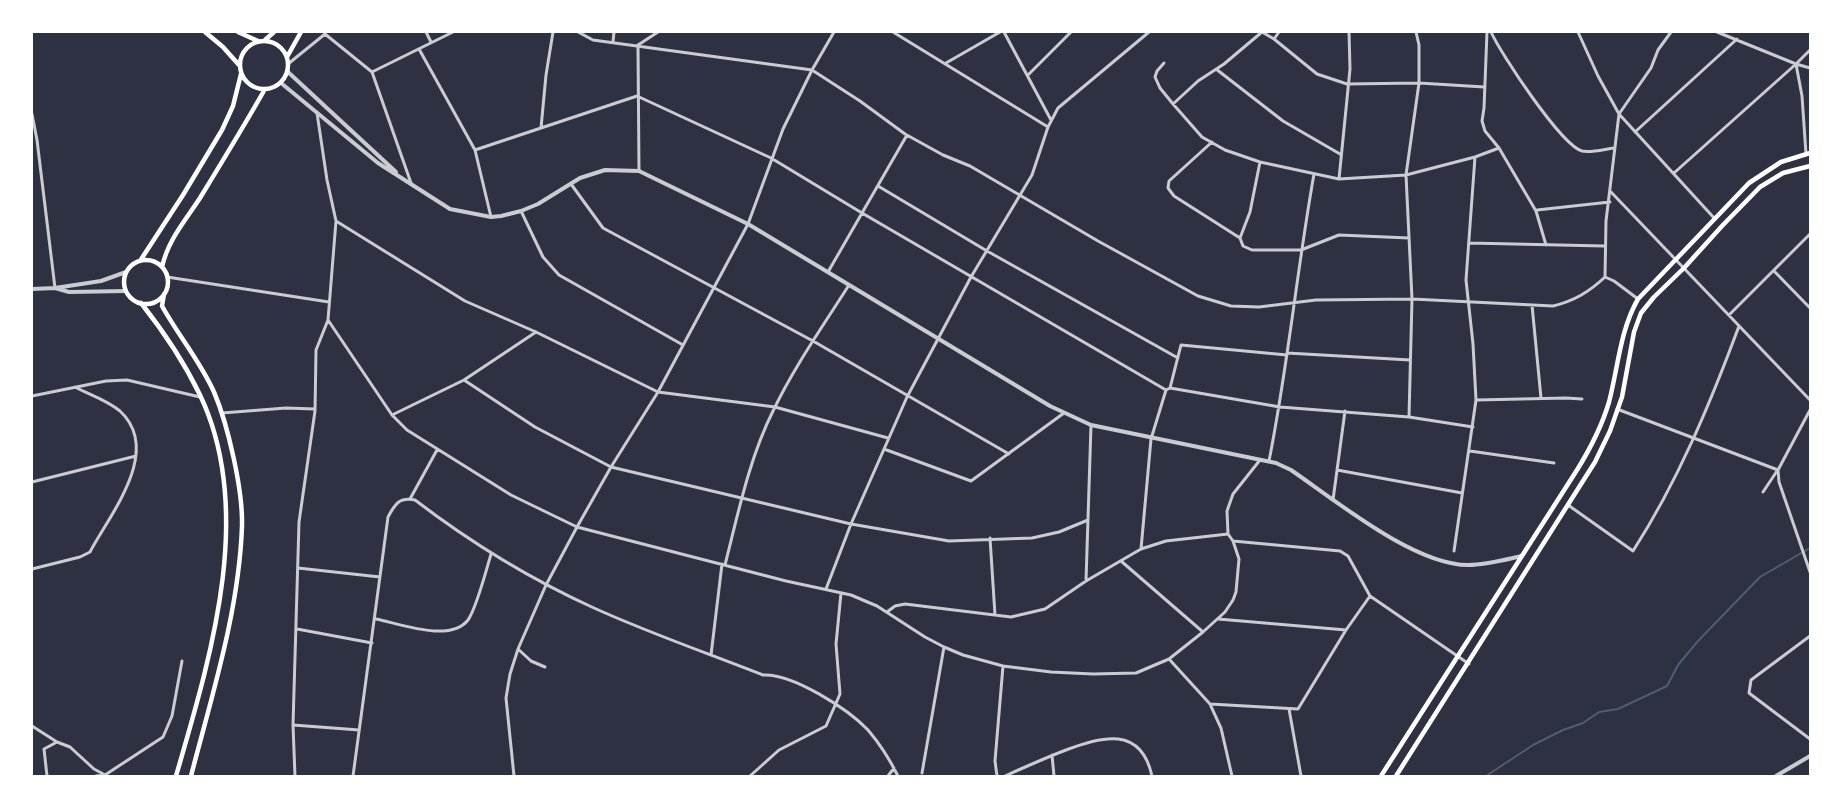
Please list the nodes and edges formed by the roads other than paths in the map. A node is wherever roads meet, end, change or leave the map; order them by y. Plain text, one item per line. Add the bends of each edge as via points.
1 (205, 32) edge
2 (238, 32) edge
3 (274, 32) edge
4 (301, 32) edge
5 (426, 32) edge
6 (453, 32) edge
7 (554, 32) edge
8 (578, 32) edge
9 (614, 32) edge
10 (658, 32) edge
11 (834, 32) edge
12 (893, 32) edge
13 (908, 32) edge
14 (1002, 32) edge
15 (1071, 32) edge
16 (1149, 32) edge
17 (1262, 32) edge
18 (1280, 32) edge
19 (1349, 32) edge
20 (1416, 32) edge
21 (1491, 32) edge
22 (1578, 32) edge
23 (1717, 32) edge
24 (325, 33) edge
25 (1669, 33) edge
26 (903, 37) junction
27 (1274, 39) junction
28 (1737, 39) junction
29 (265, 40) junction
30 (258, 41) junction
31 (431, 42) junction
32 (613, 42) junction
33 (638, 45) junction
34 (419, 49) junction
35 (1810, 50) edge
36 (287, 57) junction
37 (946, 63) junction
38 (1164, 63) dead end
39 (288, 64) junction
40 (1796, 64) junction
41 (239, 65) junction
42 (1810, 68) edge
43 (1215, 69) junction
44 (812, 70) junction
45 (288, 72) junction
46 (372, 72) junction
47 (242, 74) junction
48 (1027, 75) junction
49 (280, 83) junction
50 (1419, 83) junction
51 (1347, 84) junction
52 (1484, 87) junction
53 (265, 89) junction
54 (637, 96) junction
55 (1173, 104) junction
56 (317, 113) junction
57 (32, 114) edge
58 (1619, 114) junction
59 (1051, 120) junction
60 (1048, 127) junction
61 (541, 128) junction
62 (1635, 132) junction
63 (907, 135) junction
64 (37, 140) junction
65 (32, 141) edge
66 (1212, 142) junction
67 (1499, 148) junction
68 (1615, 148) junction
69 (475, 150) junction
70 (1808, 153) edge
71 (1340, 154) junction
72 (1474, 157) junction
73 (771, 158) junction
74 (1260, 162) junction
75 (1810, 166) edge
76 (639, 171) junction
77 (1674, 173) junction
78 (1314, 174) junction
79 (1406, 175) junction
80 (1339, 178) junction
81 (403, 179) junction
82 (571, 184) junction
83 (411, 185) junction
84 (878, 186) junction
85 (1610, 191) junction
86 (1020, 196) junction
87 (1610, 202) junction
88 (1536, 210) junction
89 (521, 211) junction
90 (862, 213) junction
91 (491, 217) junction
92 (1714, 219) junction
93 (336, 221) junction
94 (748, 224) junction
95 (1810, 234) edge
96 (1240, 238) junction
97 (1409, 238) junction
98 (1469, 243) junction
99 (1546, 245) junction
100 (1604, 246) junction
101 (1301, 250) junction
102 (987, 251) junction
103 (1676, 259) junction
104 (140, 261) junction
105 (162, 267) junction
106 (1684, 268) junction
107 (1773, 271) junction
108 (126, 272) junction
109 (828, 272) junction
110 (167, 277) junction
111 (971, 277) junction
112 (1605, 277) junction
113 (849, 285) junction
114 (713, 286) junction
115 (55, 288) junction
116 (32, 289) edge
117 (126, 291) junction
118 (164, 294) junction
119 (1412, 299) junction
120 (1638, 299) junction
121 (329, 302) junction
122 (1296, 302) junction
123 (141, 303) junction
124 (1467, 303) junction
125 (1532, 305) junction
126 (1810, 309) edge
127 (1729, 315) junction
128 (328, 320) junction
129 (1739, 326) junction
130 (536, 332) junction
131 (938, 339) junction
132 (813, 341) junction
133 (683, 345) junction
134 (1287, 354) junction
135 (1178, 358) junction
136 (1410, 360) junction
137 (464, 380) junction
138 (75, 387) junction
139 (1168, 389) junction
140 (658, 392) junction
141 (32, 396) edge
142 (200, 397) junction
143 (907, 397) junction
144 (1541, 398) junction
145 (1582, 399) dead end
146 (1476, 400) junction
147 (1810, 400) edge
148 (1280, 406) junction
149 (775, 407) junction
150 (315, 409) junction
151 (1617, 409) junction
152 (1810, 410) edge
153 (1345, 411) junction
154 (221, 413) junction
155 (1064, 413) junction
156 (392, 415) junction
157 (1409, 417) junction
158 (1090, 425) junction
159 (1473, 427) junction
160 (1693, 437) junction
161 (889, 438) junction
162 (1151, 439) junction
163 (884, 449) junction
164 (437, 450) junction
165 (1469, 451) junction
166 (1009, 454) junction
167 (136, 456) junction
168 (1260, 460) junction
169 (1269, 460) junction
170 (1554, 463) dead end
171 (611, 467) junction
172 (1337, 470) junction
173 (1778, 470) junction
174 (32, 482) edge
175 (1763, 492) dead end
176 (1462, 493) junction
177 (742, 498) junction
178 (410, 499) junction
179 (1333, 500) junction
180 (1568, 505) junction
181 (1088, 520) junction
182 (851, 524) junction
183 (577, 526) junction
184 (1228, 534) junction
185 (990, 538) junction
186 (1233, 541) junction
187 (1141, 549) junction
188 (1454, 551) dead end
189 (491, 554) junction
190 (1522, 556) junction
191 (1120, 560) junction
192 (723, 565) junction
193 (298, 568) junction
194 (32, 569) edge
195 (1810, 571) edge
196 (380, 577) junction
197 (1086, 581) junction
198 (546, 585) junction
199 (826, 589) junction
200 (841, 592) junction
201 (1370, 596) junction
202 (887, 612) junction
203 (995, 615) junction
204 (376, 619) junction
205 (1218, 619) junction
206 (297, 629) junction
207 (1346, 630) junction
208 (1203, 632) junction
209 (1810, 636) edge
210 (372, 643) junction
211 (944, 647) junction
212 (518, 650) junction
213 (711, 655) junction
214 (1458, 656) junction
215 (1169, 659) junction
216 (182, 661) dead end
217 (1469, 664) junction
218 (1003, 666) junction
219 (545, 667) dead end
220 (1210, 704) junction
221 (837, 705) junction
222 (1289, 709) junction
223 (293, 725) junction
224 (32, 726) edge
225 (358, 730) junction
226 (1810, 739) edge
227 (57, 742) junction
228 (1052, 755) junction
229 (1810, 756) edge
230 (894, 768) junction
231 (922, 773) dead end
232 (106, 776) edge
233 (47, 777) edge
234 (96, 777) edge
235 (176, 777) edge
236 (191, 777) edge
237 (295, 777) edge
238 (353, 777) edge
239 (514, 777) edge
240 (750, 777) edge
241 (888, 777) edge
242 (898, 777) edge
243 (997, 777) edge
244 (1005, 777) edge
245 (1054, 777) edge
246 (1152, 777) edge
247 (1232, 777) edge
248 (1302, 777) edge
249 (1381, 777) edge
250 (1396, 777) edge
251 (1776, 777) edge

1 - 41 main road
2 - 30 main road
3 - 29 main road
4 - 36 main road
5 - 31 street
6 - 31 street
7 - 61 street
8 - 32 street via 593,40
9 - 32 street
10 - 33 street
11 - 44 street
12 - 26 street
13 - 26 street
14 - 37 street
14 - 48 street
15 - 48 street
16 - 59 street via 1058,108
17 - 27 street
17 - 43 street
18 - 27 street
19 - 51 street
20 - 50 street
21 - 52 street
21 - 68 street via 1527,89 1570,143 1586,151
22 - 58 street
23 - 28 street
24 - 39 street
24 - 46 street
25 - 58 street via 1651,68
26 - 37 street
27 - 51 street via 1317,74
28 - 40 street
28 - 62 street
29 - 30 main road
29 - 36 main road via 279,45
30 - 41 main road via 243,53
31 - 34 street
32 - 33 street
33 - 44 street
33 - 54 street
34 - 46 street
34 - 69 street
35 - 40 street
36 - 39 main road
37 - 60 street
38 - 55 street via 1155,77
39 - 45 main road
40 - 42 street
40 - 70 street
40 - 77 street
41 - 47 main road
43 - 55 street
43 - 71 street via 1283,121
44 - 63 street
44 - 73 street
45 - 49 main road
45 - 81 street
46 - 83 street
47 - 53 main road via 251,86
47 - 104 main road via 222,130
48 - 59 street
49 - 53 main road
49 - 56 street
50 - 51 street
50 - 52 street
50 - 79 street
51 - 71 street
52 - 67 street via 1482,121
53 - 105 main road via 172,237
54 - 61 street
54 - 73 street
54 - 76 street
55 - 66 street via 1202,137
56 - 81 street
56 - 93 street
57 - 64 street
58 - 62 street
58 - 68 street
59 - 60 street
60 - 86 street via 1032,175
61 - 69 street
62 - 77 street
63 - 84 street
63 - 86 street
64 - 65 street
64 - 115 street
66 - 74 street
66 - 96 street via 1169,181 1167,188
67 - 72 street
67 - 88 street
68 - 85 street
69 - 91 street
70 - 92 main road via 1758,175
71 - 80 street
72 - 79 street
72 - 98 street
73 - 90 street
73 - 94 street
74 - 78 street
74 - 96 street via 1250,212
75 - 106 main road via 1783,173 1760,187
76 - 82 street via 605,170
76 - 94 street
77 - 92 street
78 - 80 street
78 - 101 street
79 - 80 street
79 - 97 street
81 - 83 street
82 - 89 street
82 - 114 street via 603,228
83 - 91 street via 450,209
84 - 90 street
84 - 102 street
85 - 87 street
85 - 103 street
86 - 102 street
86 - 122 street via 1198,296 1231,306
87 - 88 street
87 - 100 street
88 - 99 street
89 - 91 street
89 - 133 street via 543,257 559,275
90 - 109 street
90 - 111 street
92 - 103 main road
93 - 121 street
93 - 130 street via 465,301
94 - 109 street
94 - 114 street
95 - 107 street
96 - 101 street via 1242,246 1252,250
97 - 101 street via 1339,235
97 - 119 street
98 - 99 street
98 - 124 street
99 - 100 street
100 - 112 street
101 - 122 street
102 - 111 street
102 - 135 street
103 - 106 street
103 - 120 main road
104 - 105 main road via 152,261
104 - 108 main road
105 - 110 main road
106 - 127 street
106 - 151 main road via 1641,313
107 - 126 street
107 - 127 street
108 - 115 street via 101,281
108 - 117 main road
109 - 113 street
110 - 118 main road
110 - 121 street
111 - 131 street
111 - 139 street
112 - 120 street
112 - 125 street via 1594,288 1566,303
113 - 131 street
113 - 132 street
114 - 132 street
114 - 133 street
115 - 116 street
115 - 117 street via 69,292
117 - 123 main road
118 - 123 main road via 154,302
118 - 154 main road via 162,306 197,361
119 - 122 street
119 - 124 street
119 - 136 street
120 - 190 main road via 1627,319 1610,398 1594,439
121 - 128 street
122 - 134 street
123 - 142 main road via 162,329
124 - 125 street
124 - 146 street
125 - 144 street
127 - 129 street
128 - 150 street via 316,350
128 - 156 street
129 - 147 street
129 - 160 street via 1712,399
130 - 137 street
130 - 140 street
131 - 143 street
131 - 155 street
132 - 143 street
132 - 149 street
133 - 140 street
134 - 135 street via 1181,345
134 - 136 street
134 - 148 street
135 - 139 street
136 - 157 street
137 - 156 street
137 - 171 street via 535,427
138 - 141 street
138 - 142 street via 127,380
138 - 167 street via 120,411 129,422
139 - 148 street
139 - 162 street
140 - 149 street
140 - 171 street
142 - 235 main road via 220,458 227,533 217,613
143 - 161 street
143 - 166 street
144 - 145 street
144 - 146 street
146 - 159 street
148 - 153 street
148 - 169 street
149 - 161 street
149 - 177 street
150 - 154 street
150 - 193 street via 299,522
151 - 160 street
151 - 180 main road via 1595,462
152 - 173 street
153 - 157 street
153 - 172 street
154 - 236 main road via 240,496 239,561 224,650
155 - 158 street
155 - 166 street
156 - 164 street
157 - 159 street
158 - 162 street
158 - 181 street
159 - 165 street
160 - 173 street
160 - 180 street via 1633,551
161 - 163 street
162 - 168 street
162 - 187 street
163 - 166 street via 971,481
163 - 182 street
164 - 178 street
164 - 183 street via 511,495
165 - 170 street
165 - 176 street
167 - 174 street
167 - 194 street via 128,486 90,552
168 - 169 street
168 - 184 street via 1229,502
169 - 179 street
171 - 177 street
171 - 183 street
172 - 176 street
172 - 179 street
173 - 175 street
173 - 195 street
176 - 188 street
177 - 182 street
177 - 192 street
178 - 189 street
178 - 196 street via 395,503 388,517
179 - 190 street via 1390,537 1442,561 1468,565
180 - 217 main road
181 - 185 street via 1032,538
181 - 197 street
182 - 185 street via 940,540
182 - 199 street
183 - 192 street
183 - 198 street
184 - 186 street
184 - 187 street via 1166,541
185 - 203 street
186 - 201 street via 1340,550 1348,555
186 - 205 street via 1239,559 1238,582 1233,600
187 - 191 street
189 - 198 street
189 - 204 street via 470,618 459,629 434,632
190 - 214 main road
191 - 197 street
191 - 208 street
192 - 199 street
192 - 213 street
193 - 196 street
193 - 206 street
196 - 204 street
197 - 203 street via 1045,609 1011,617
198 - 212 street
198 - 213 street
199 - 200 street
200 - 202 street
200 - 221 street via 836,644 840,681
201 - 207 street
201 - 214 street
202 - 203 street via 905,604
202 - 211 street
204 - 210 street
205 - 207 street
205 - 208 street
206 - 210 street
206 - 223 street
207 - 222 street via 1298,709
208 - 215 street
209 - 226 street via 1751,680 1749,693
210 - 225 street
211 - 218 street
211 - 231 street
212 - 219 street
212 - 239 street via 506,698
213 - 221 street via 763,675 774,674
214 - 217 street
214 - 249 main road
215 - 218 street via 1121,674
215 - 220 street
216 - 232 street via 172,716 163,737
217 - 250 main road
218 - 243 street
220 - 222 street
220 - 247 street via 1221,728
221 - 230 street via 867,729
221 - 240 street via 826,726 779,750
222 - 248 street
223 - 225 street
223 - 237 street
224 - 227 street
225 - 238 street
227 - 232 street via 70,747
227 - 233 street via 44,749
228 - 244 street
228 - 245 street
228 - 246 street via 1100,738 1119,740 1142,753
229 - 251 street
230 - 241 street
230 - 242 street
232 - 234 street

